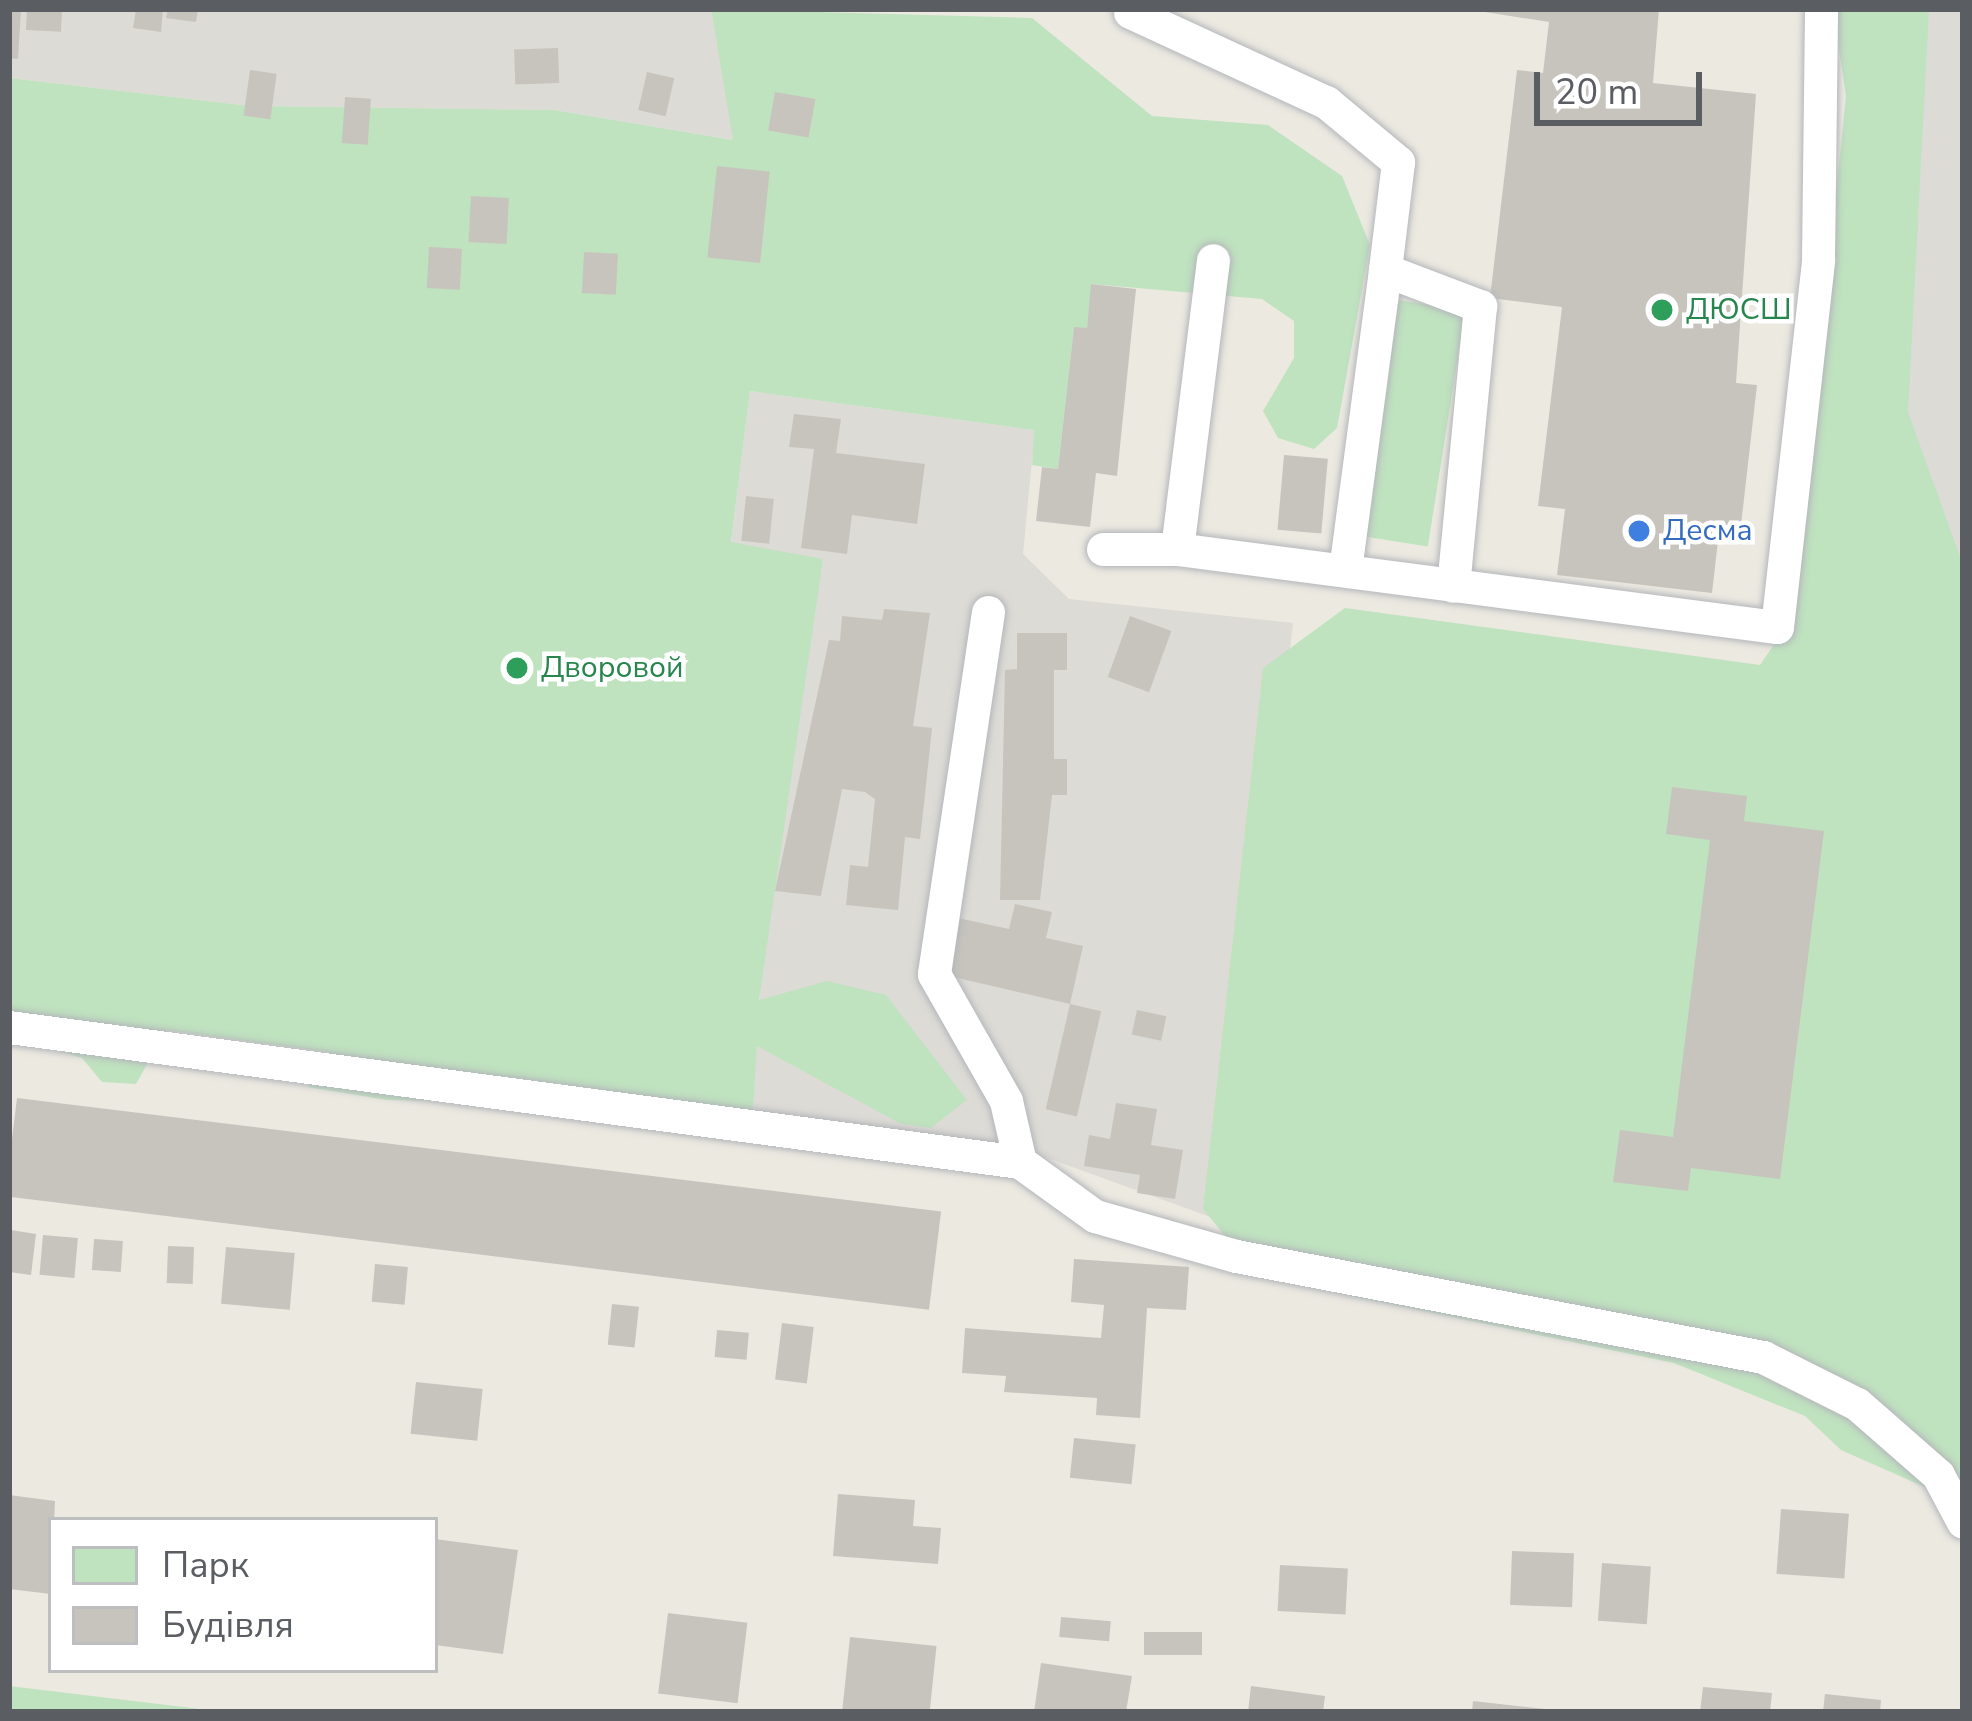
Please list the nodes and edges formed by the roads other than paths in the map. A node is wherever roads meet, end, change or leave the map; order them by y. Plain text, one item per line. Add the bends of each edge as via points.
1 (1821, 9) edge
2 (1130, 12) dead end
3 (1213, 260) dead end
4 (1385, 270) junction
5 (1102, 549) dead end
6 (1177, 549) junction
7 (1345, 570) junction
8 (1453, 586) junction
9 (988, 612) dead end
10 (9, 1027) edge
11 (1020, 1162) junction
12 (1963, 1522) edge

1 - 8 lane via 1818,259 1777,627
2 - 4 lane via 1326,102 1398,162
3 - 6 lane
4 - 7 lane
4 - 8 lane via 1480,306
5 - 6 lane
6 - 7 lane
7 - 8 lane
9 - 11 lane via 934,974 1006,1101
10 - 11 lane
11 - 12 lane via 1095,1216 1236,1256 1763,1357 1857,1404 1938,1475

